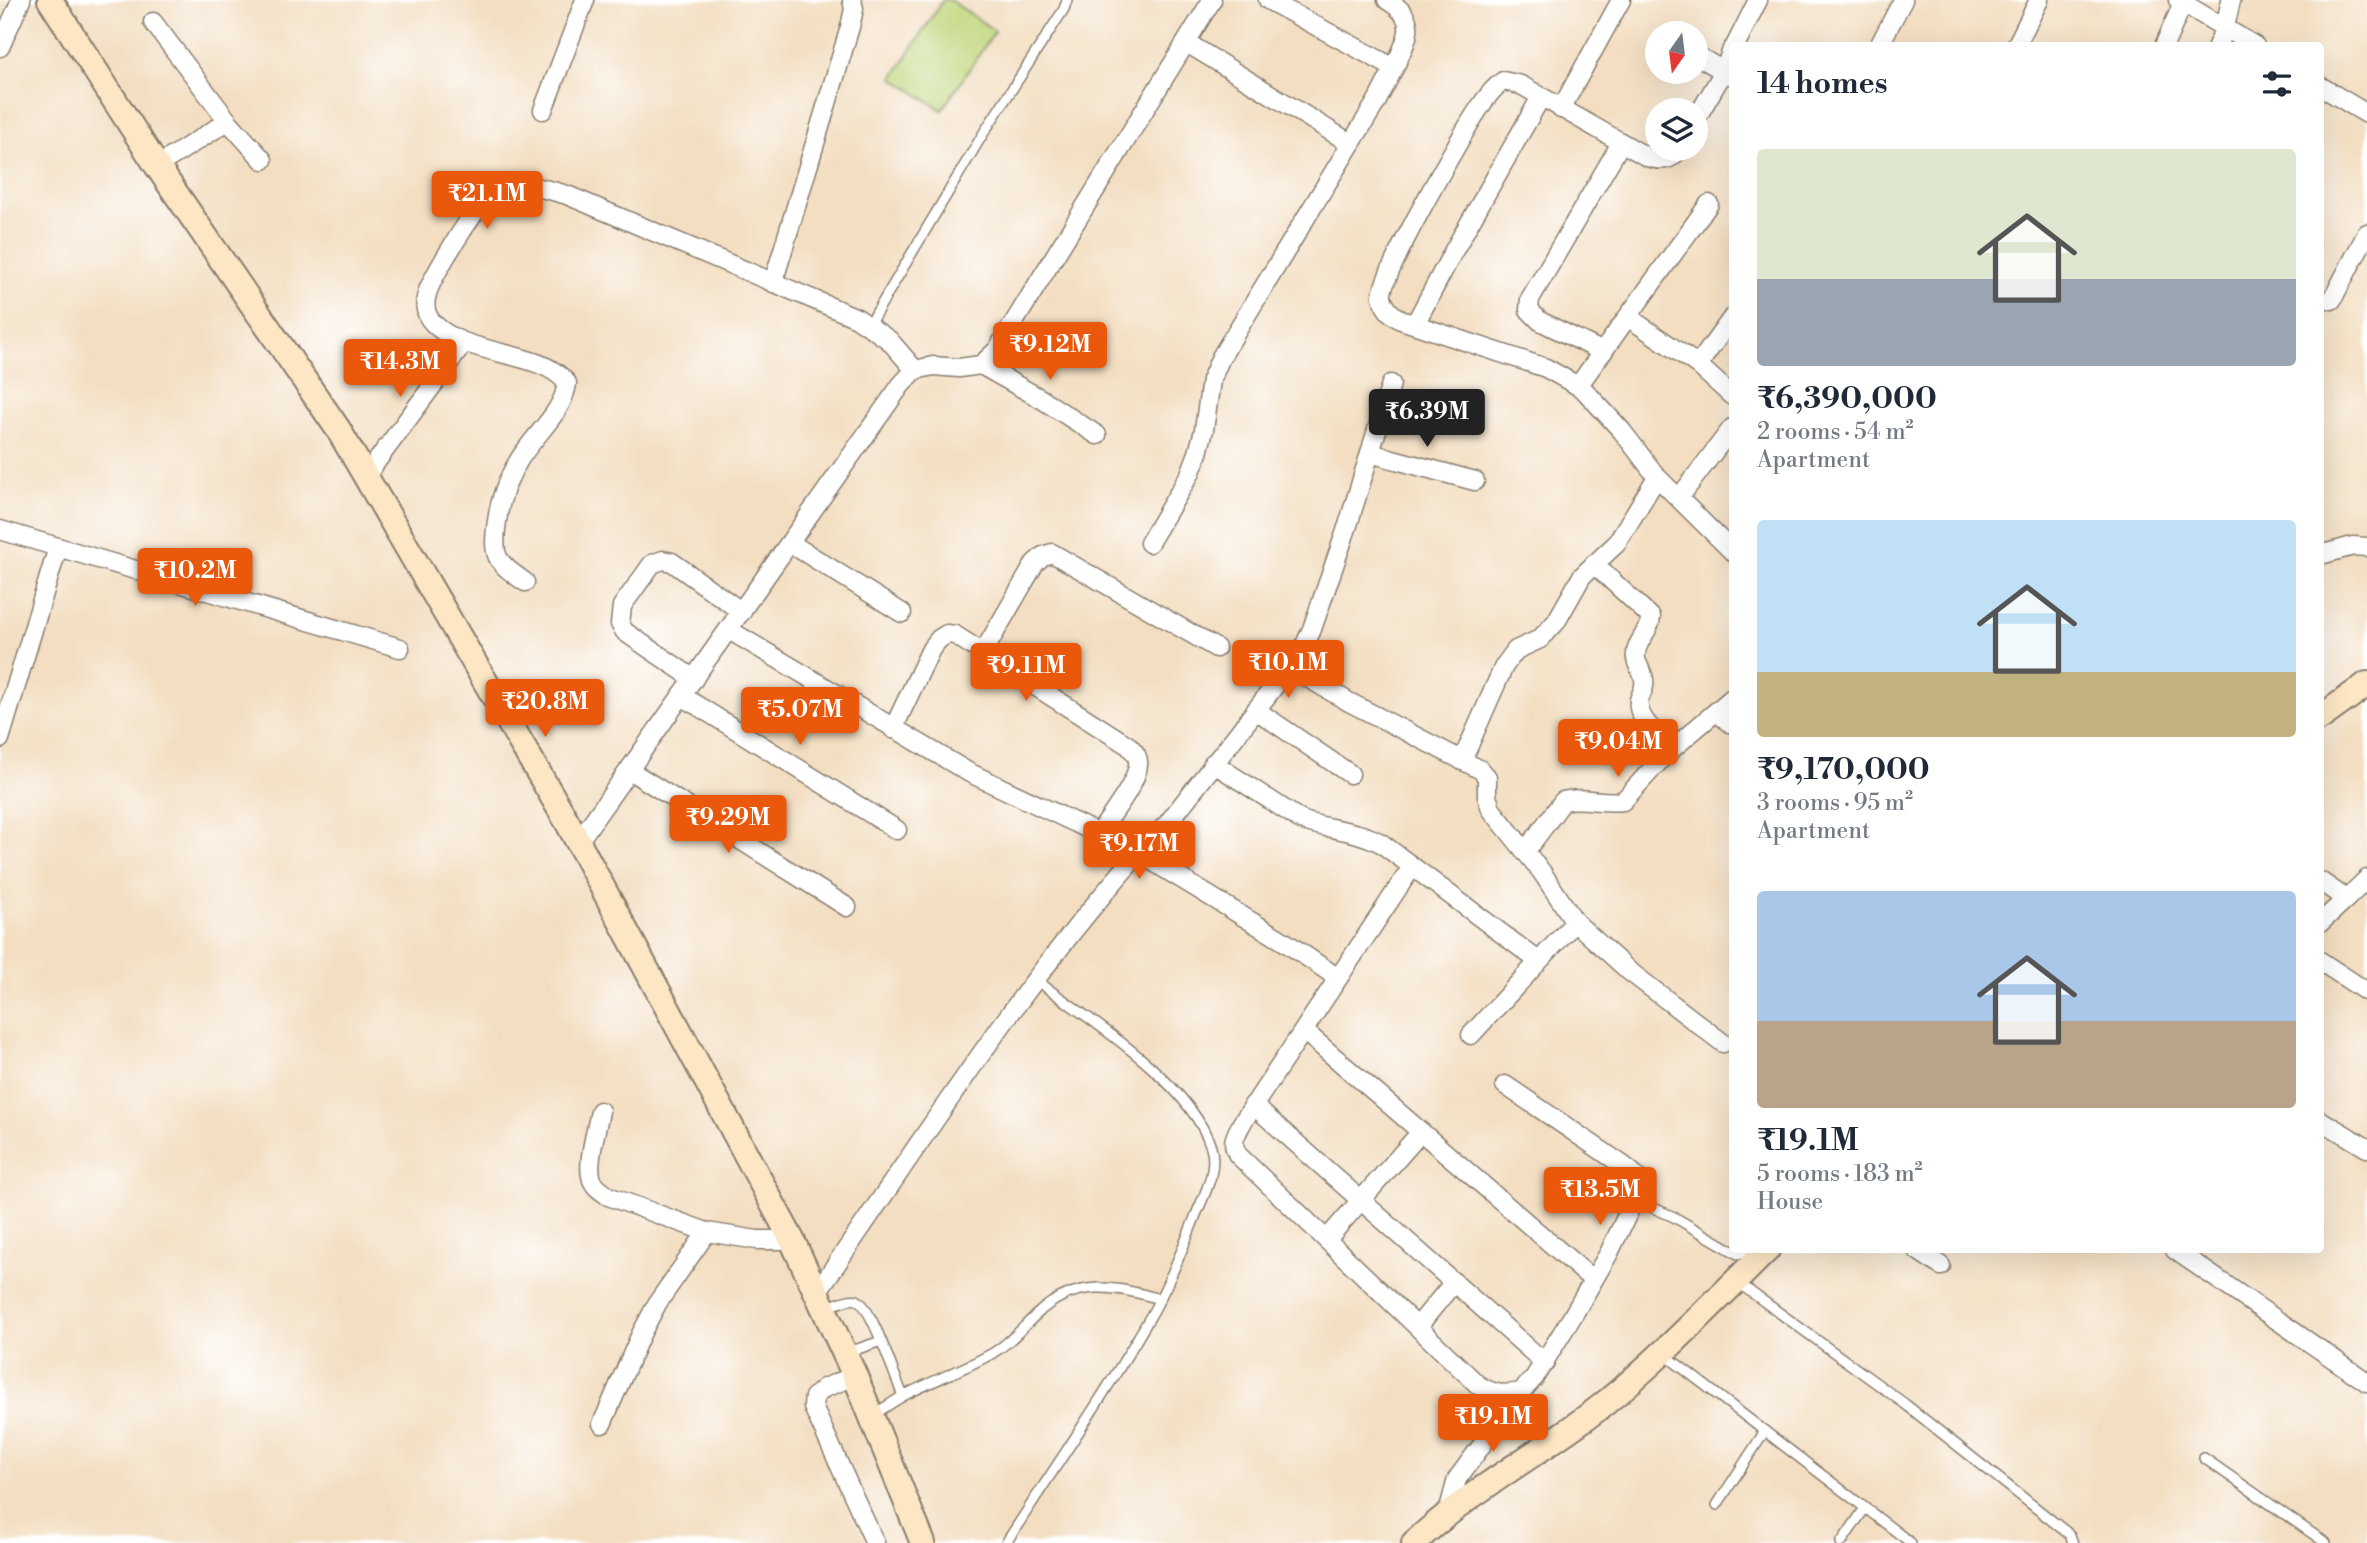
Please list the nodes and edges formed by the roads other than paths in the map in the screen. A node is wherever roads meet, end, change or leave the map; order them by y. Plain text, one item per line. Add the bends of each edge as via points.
1 (21, 0) edge
2 (50, 0) edge
3 (585, 0) edge
4 (852, 0) edge
5 (1067, 0) edge
6 (1212, 0) edge
7 (1268, 0) edge
8 (1387, 0) edge
9 (1621, 0) edge
10 (1758, 0) edge
11 (1903, 0) edge
12 (2039, 0) edge
13 (2231, 0) edge
14 (2180, 1) edge
15 (153, 22) dead end
16 (2225, 27) junction
17 (1, 40) edge
18 (1737, 42) edge
19 (1881, 42) edge
20 (2018, 42) edge
21 (2165, 42) edge
22 (2219, 42) edge
23 (2249, 42) edge
24 (1187, 43) junction
25 (1708, 62) edge
26 (1394, 68) junction
27 (1728, 74) edge
28 (2324, 88) edge
29 (1541, 97) junction
30 (1708, 102) edge
31 (1561, 108) junction
32 (543, 110) dead end
33 (2367, 114) edge
34 (228, 121) junction
35 (1350, 143) junction
36 (1621, 143) junction
37 (1645, 157) edge
38 (263, 160) dead end
39 (157, 166) junction
40 (1709, 204) dead end
41 (2367, 233) edge
42 (773, 283) junction
43 (2332, 300) dead end
44 (1628, 317) junction
45 (1729, 321) edge
46 (1415, 324) junction
47 (869, 325) junction
48 (464, 343) junction
49 (1603, 352) junction
50 (981, 365) junction
51 (1698, 365) junction
52 (915, 370) junction
53 (1391, 384) dead end
54 (1578, 386) junction
55 (1729, 393) edge
56 (1729, 432) edge
57 (1097, 435) dead end
58 (1370, 453) junction
59 (365, 477) junction
60 (1657, 477) junction
61 (1475, 481) dead end
62 (1679, 498) junction
63 (0, 530) edge
64 (790, 543) junction
65 (1149, 543) dead end
66 (58, 547) junction
67 (2367, 547) edge
68 (1729, 548) edge
69 (2324, 554) edge
70 (1594, 564) junction
71 (525, 582) dead end
72 (741, 612) junction
73 (902, 613) dead end
74 (729, 630) junction
75 (400, 648) dead end
76 (1216, 648) dead end
77 (983, 653) junction
78 (1289, 667) junction
79 (694, 679) junction
80 (2367, 684) edge
81 (682, 696) junction
82 (1729, 701) edge
83 (1256, 710) junction
84 (1716, 712) junction
85 (2324, 714) edge
86 (1729, 722) edge
87 (892, 729) junction
88 (0, 739) edge
89 (1672, 749) junction
90 (1462, 761) junction
91 (1213, 763) junction
92 (629, 770) junction
93 (1350, 774) dead end
94 (897, 831) dead end
95 (1099, 834) junction
96 (578, 842) junction
97 (1525, 852) junction
98 (1139, 853) junction
99 (1412, 867) junction
100 (2367, 878) edge
101 (2324, 883) edge
102 (2346, 898) junction
103 (847, 907) dead end
104 (2324, 919) edge
105 (1575, 922) junction
106 (1537, 960) junction
107 (2324, 964) edge
108 (1338, 978) junction
109 (1036, 980) junction
110 (2367, 992) edge
111 (1304, 1031) junction
112 (1471, 1035) dead end
113 (1724, 1043) dead end
114 (1505, 1084) dead end
115 (1253, 1105) junction
116 (600, 1111) dead end
117 (2324, 1122) edge
118 (1420, 1133) junction
119 (2367, 1148) edge
120 (1361, 1200) junction
121 (1635, 1200) junction
122 (707, 1232) junction
123 (1327, 1239) junction
124 (792, 1240) junction
125 (1729, 1249) edge
126 (1765, 1253) edge
127 (1922, 1253) edge
128 (2179, 1253) edge
129 (1941, 1266) dead end
130 (1593, 1280) junction
131 (1736, 1281) junction
132 (1454, 1282) junction
133 (1159, 1299) junction
134 (821, 1300) junction
135 (1418, 1326) junction
136 (881, 1341) junction
137 (844, 1353) junction
138 (1663, 1353) junction
139 (1545, 1363) junction
140 (855, 1376) junction
141 (2367, 1382) edge
142 (1521, 1392) junction
143 (904, 1396) junction
144 (871, 1416) junction
145 (602, 1424) dead end
146 (1765, 1431) junction
147 (2204, 1458) dead end
148 (1717, 1505) dead end
149 (1865, 1508) junction
150 (1447, 1517) junction
151 (875, 1543) edge
152 (923, 1543) edge
153 (1006, 1543) edge
154 (1414, 1543) edge
155 (1841, 1543) edge
156 (1910, 1543) edge
157 (2073, 1543) edge
158 (2326, 1543) edge

1 - 17 street
2 - 39 main road
3 - 32 street
4 - 42 street via 850,27
5 - 47 lane
6 - 24 street
7 - 26 street
8 - 26 street via 1407,16 1409,26
9 - 31 street
10 - 18 street
11 - 19 street
12 - 20 street
13 - 16 street
14 - 16 street
14 - 21 street
15 - 34 street
16 - 22 street
16 - 23 street
24 - 35 street
24 - 50 street via 1010,332
25 - 27 street
26 - 35 street
27 - 30 street
28 - 33 street
29 - 31 street
29 - 46 street
29 - 46 street via 1511,82 1495,86 1406,239 1382,294 1388,312
31 - 36 street
34 - 38 street
34 - 39 street
35 - 65 street via 1221,357 1211,380 1205,430 1194,463
36 - 37 street
36 - 49 street via 1530,299 1532,315
39 - 59 main road via 338,429
40 - 44 street
41 - 43 street
42 - 47 street
42 - 48 street via 567,195 520,186 501,189 485,199 434,276 426,296 426,313 433,323
44 - 49 street
44 - 51 street
45 - 51 street
46 - 54 street via 1546,368
47 - 52 street
48 - 59 street
48 - 71 street via 541,366 560,374 567,383 566,393 519,459 499,506 495,554 501,565
49 - 54 street
50 - 52 street
50 - 57 street
51 - 55 street
52 - 64 street
53 - 58 street
54 - 60 street via 1622,431
56 - 62 street
58 - 61 street
58 - 78 street via 1312,629
59 - 96 main road
60 - 62 street
60 - 70 street via 1616,544
62 - 68 street
63 - 66 street
64 - 72 street
64 - 73 street
66 - 75 street
66 - 88 street
67 - 69 street
70 - 89 street via 1651,617 1635,655 1645,680 1639,712
70 - 90 street via 1581,576 1556,622 1540,639 1516,650 1504,667
72 - 74 street
72 - 79 street via 672,562 652,564 644,574 622,606 620,624
74 - 79 street
74 - 87 street
76 - 77 street via 1052,554 1035,562
77 - 87 street via 955,635 939,639
77 - 95 street via 1137,755 1135,778
78 - 83 street
78 - 90 street
79 - 81 street
80 - 85 main road
81 - 92 street
81 - 94 street
82 - 84 street
83 - 91 street
83 - 93 street
84 - 86 street
84 - 89 street
87 - 95 street via 968,772
89 - 97 street via 1623,801 1563,801
90 - 97 street via 1487,777 1491,809
91 - 98 street
91 - 99 street via 1301,820 1368,836
92 - 96 street
92 - 103 street
95 - 98 street
96 - 124 main road
97 - 105 street
98 - 108 street
98 - 109 street
99 - 106 street
99 - 108 street
100 - 102 street
101 - 102 street
102 - 104 street
105 - 106 street
105 - 113 street via 1629,971
106 - 112 street
107 - 110 street
108 - 111 street
109 - 133 lane via 1147,1063 1196,1115 1210,1146 1212,1174
109 - 134 street
111 - 115 street
111 - 118 street
114 - 121 street via 1637,1176
115 - 120 street
115 - 123 street via 1233,1147
116 - 122 street via 590,1167 597,1189
117 - 119 street
118 - 120 street
118 - 130 street
120 - 123 street
120 - 132 street
121 - 125 lane
121 - 130 street
122 - 124 street
122 - 145 street via 658,1302
123 - 135 street
124 - 134 main road
126 - 131 main road
127 - 129 street
128 - 141 street
130 - 139 street
131 - 138 main road
131 - 157 lane via 1905,1404 2070,1535
132 - 135 street
132 - 139 street
133 - 143 lane via 1104,1286 1055,1300 993,1353
133 - 153 lane
134 - 136 lane via 859,1301
134 - 137 main road
135 - 142 street via 1479,1385 1502,1395
136 - 137 lane
136 - 143 lane
137 - 140 main road
138 - 146 lane
138 - 150 main road via 1603,1405
139 - 142 street
140 - 144 main road
140 - 151 street via 824,1388 814,1397 813,1407
142 - 150 street via 1457,1479
143 - 144 lane
144 - 152 main road
146 - 148 lane
146 - 149 lane
147 - 158 lane
149 - 155 lane
149 - 156 lane
150 - 154 main road

